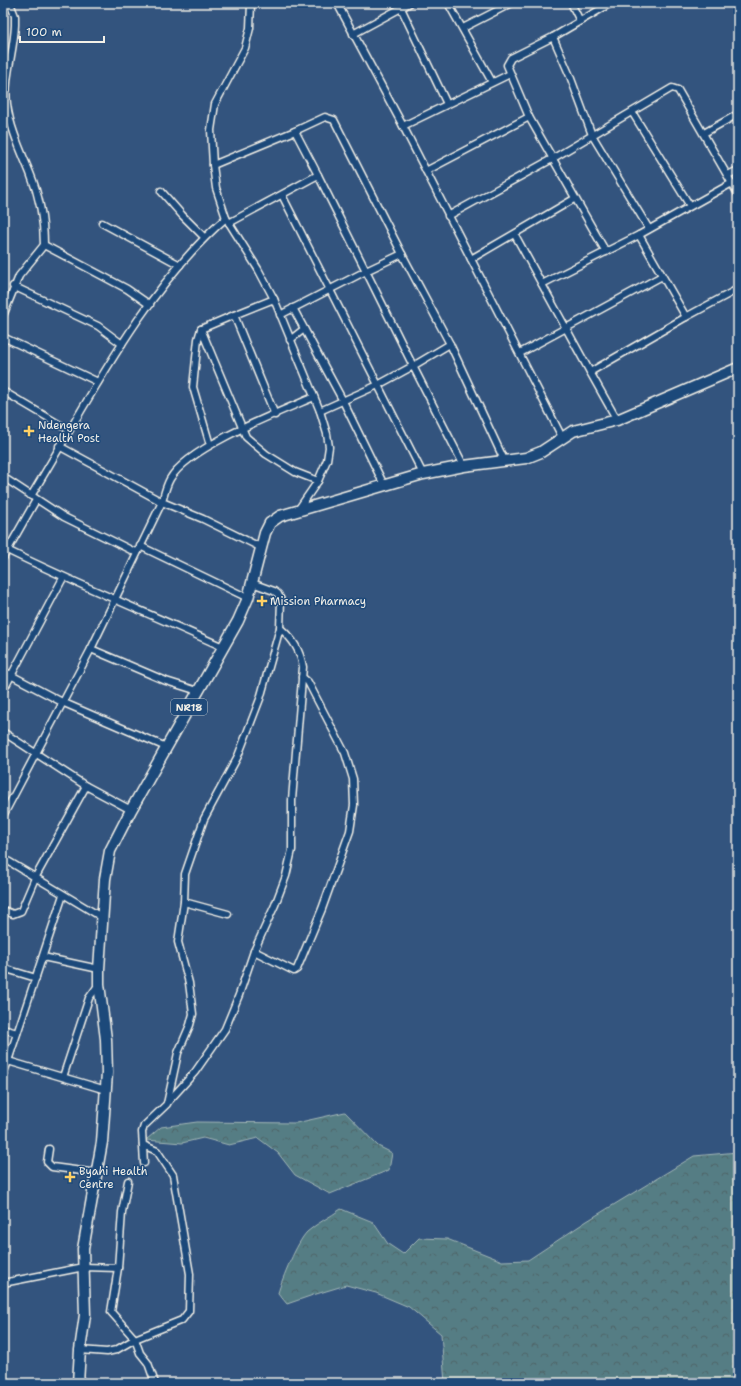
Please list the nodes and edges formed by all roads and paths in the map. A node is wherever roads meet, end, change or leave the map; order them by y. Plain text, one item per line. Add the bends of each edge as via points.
1 (10, 3) edge
2 (251, 3) edge
3 (337, 3) edge
4 (410, 3) edge
5 (448, 3) edge
6 (512, 3) edge
7 (571, 3) edge
8 (611, 3) edge
9 (400, 8) junction
10 (580, 21) junction
11 (463, 28) junction
12 (353, 34) junction
13 (553, 37) junction
14 (510, 74) junction
15 (492, 82) junction
16 (5, 86) edge
17 (447, 104) junction
18 (632, 112) junction
19 (738, 114) edge
20 (529, 117) junction
21 (403, 126) junction
22 (295, 131) junction
23 (704, 133) junction
24 (592, 135) junction
25 (552, 158) junction
26 (213, 164) junction
27 (738, 170) edge
28 (426, 171) junction
29 (318, 175) junction
30 (728, 175) junction
31 (732, 183) junction
32 (162, 191) dead end
33 (738, 194) edge
34 (282, 195) junction
35 (574, 199) junction
36 (690, 206) junction
37 (448, 216) junction
38 (227, 220) junction
39 (102, 223) dead end
40 (649, 230) junction
41 (515, 235) junction
42 (639, 236) junction
43 (204, 237) junction
44 (44, 245) junction
45 (606, 252) junction
46 (402, 254) junction
47 (471, 259) junction
48 (180, 265) junction
49 (366, 271) junction
50 (662, 276) junction
51 (542, 284) junction
52 (14, 286) junction
53 (331, 289) junction
54 (737, 292) edge
55 (274, 299) junction
56 (150, 305) junction
57 (293, 308) junction
58 (234, 315) junction
59 (280, 315) junction
60 (3, 316) edge
61 (686, 316) junction
62 (566, 328) junction
63 (201, 329) junction
64 (304, 329) junction
65 (3, 337) edge
66 (290, 340) junction
67 (122, 344) junction
68 (450, 344) junction
69 (520, 353) junction
70 (412, 366) junction
71 (738, 368) edge
72 (590, 372) junction
73 (98, 382) junction
74 (378, 385) junction
75 (3, 391) edge
76 (314, 397) junction
77 (343, 401) junction
78 (320, 411) junction
79 (275, 415) junction
80 (617, 420) junction
81 (69, 430) junction
82 (242, 430) junction
83 (562, 437) junction
84 (210, 445) junction
85 (59, 446) junction
86 (505, 462) junction
87 (464, 466) junction
88 (423, 474) junction
89 (3, 477) edge
90 (318, 481) junction
91 (384, 485) junction
92 (31, 496) junction
93 (36, 500) junction
94 (162, 502) junction
95 (298, 510) junction
96 (140, 546) junction
97 (260, 547) junction
98 (7, 550) junction
99 (137, 553) junction
100 (3, 558) edge
101 (63, 578) junction
102 (252, 583) junction
103 (248, 598) junction
104 (116, 599) junction
105 (280, 628) junction
106 (223, 647) junction
107 (91, 649) junction
108 (3, 672) edge
109 (11, 676) junction
110 (302, 677) junction
111 (3, 691) edge
112 (198, 691) junction
113 (62, 702) junction
114 (3, 732) edge
115 (166, 747) junction
116 (35, 754) junction
117 (86, 786) junction
118 (131, 810) junction
119 (3, 816) edge
120 (3, 858) edge
121 (35, 878) junction
122 (63, 895) junction
123 (184, 902) junction
124 (3, 910) edge
125 (228, 914) dead end
126 (103, 918) junction
127 (254, 951) junction
128 (43, 957) junction
129 (3, 968) edge
130 (99, 969) junction
131 (36, 978) junction
132 (99, 984) junction
133 (3, 1029) edge
134 (17, 1033) junction
135 (8, 1061) junction
136 (3, 1076) edge
137 (63, 1077) junction
138 (106, 1090) junction
139 (167, 1104) junction
140 (143, 1145) junction
141 (49, 1149) dead end
142 (144, 1163) dead end
143 (97, 1173) junction
144 (128, 1181) dead end
145 (84, 1267) junction
146 (118, 1268) junction
147 (3, 1283) edge
148 (135, 1339) junction
149 (80, 1350) junction
150 (78, 1383) edge
151 (155, 1383) edge

1 - 16 street via 15,25
2 - 26 street via 250,28 245,48 215,104 211,130
3 - 12 street
4 - 9 street
5 - 11 street
6 - 11 street
7 - 10 street
8 - 10 street
9 - 12 street
9 - 17 street
10 - 13 street
11 - 15 street
12 - 21 street
13 - 14 street via 511,58 507,65
13 - 24 street
14 - 15 street
14 - 20 street
15 - 17 street
16 - 44 street via 14,134 33,183 44,227
17 - 21 street
18 - 23 street via 675,88
18 - 24 street
18 - 36 street
19 - 23 street
20 - 25 street
20 - 28 street
21 - 28 street
22 - 26 street
22 - 29 street
22 - 46 street via 325,117 334,120
23 - 30 street
24 - 25 street
24 - 40 street
25 - 35 street
25 - 37 street
26 - 38 street via 216,188
27 - 30 street
28 - 37 street
29 - 34 street
29 - 49 street
30 - 31 street
31 - 33 street
31 - 36 street
32 - 43 street
34 - 38 street
34 - 53 street
35 - 41 street
35 - 45 street
36 - 40 street
37 - 47 street
38 - 43 street
38 - 55 street via 258,268
39 - 48 street
40 - 42 street
41 - 47 street
41 - 51 street
42 - 45 street
42 - 50 street
43 - 48 street
44 - 52 street via 18,276
44 - 56 street via 127,289
45 - 51 street
46 - 49 street
46 - 68 street
47 - 69 street
48 - 56 street
49 - 53 street
49 - 70 street
50 - 61 street
50 - 62 street
51 - 62 street
52 - 60 street
52 - 67 street via 98,326
53 - 57 street
53 - 74 street
54 - 61 street
55 - 58 street
55 - 59 street
56 - 67 street
57 - 59 street
57 - 64 street
58 - 63 street
58 - 79 street
59 - 66 street
61 - 72 street
62 - 69 street
62 - 72 street
63 - 82 street
63 - 84 street via 193,387
64 - 66 street
64 - 77 street
65 - 73 street
66 - 76 street
67 - 73 street
68 - 70 street
68 - 86 street
69 - 83 street
70 - 74 street
70 - 87 street
71 - 80 main road, NR18
72 - 80 street
73 - 81 street
74 - 77 street
74 - 88 street
75 - 81 street
76 - 78 street
76 - 79 street
77 - 78 street
77 - 91 street
78 - 90 street via 329,447 327,460
79 - 82 street
80 - 83 main road, NR18
81 - 85 street
82 - 84 street
82 - 90 street via 250,442 266,454 295,472
83 - 86 main road, NR18 via 541,452
84 - 94 street via 175,472
85 - 92 street
85 - 94 street
86 - 87 main road, NR18
87 - 88 main road, NR18
88 - 91 main road, NR18
89 - 92 street
90 - 95 street
91 - 95 main road, NR18
92 - 93 street
93 - 98 street
93 - 99 street via 64,517
94 - 96 street
94 - 97 street
95 - 97 main road, NR18 via 280,516 270,523
96 - 99 street
96 - 103 street
97 - 102 main road, NR18
98 - 100 street
98 - 101 street
99 - 104 street
101 - 104 street
101 - 109 street
102 - 103 main road, NR18
102 - 105 street via 278,594 281,600
103 - 106 main road, NR18
104 - 106 street
104 - 107 street
105 - 110 street via 290,636 301,656
105 - 123 street via 260,698 238,756 204,819 185,874
106 - 112 main road, NR18
107 - 112 street via 166,681
107 - 113 street
108 - 109 street
109 - 111 street
109 - 113 street
110 - 127 street via 292,800 292,850 286,876
110 - 127 street via 308,682 338,736 353,779 354,805 350,831 297,969 294,971
112 - 115 main road, NR18
113 - 115 street
113 - 116 street
114 - 116 street
115 - 118 main road, NR18
116 - 117 street
116 - 119 street
117 - 118 street
117 - 121 street
118 - 126 main road, NR18 via 110,851 105,879
120 - 121 street
121 - 122 street
121 - 124 street via 22,911 13,914
122 - 126 street
122 - 128 street
123 - 125 street
123 - 139 street via 178,942 189,983 193,1014 178,1053
126 - 130 main road, NR18
127 - 139 street via 224,1029 195,1072
128 - 130 street
128 - 131 street
129 - 131 street
130 - 132 main road, NR18
131 - 134 street
132 - 137 street via 89,998
132 - 138 main road, NR18 via 106,1039
133 - 134 street
134 - 135 street
135 - 136 street
135 - 137 street
137 - 138 street
138 - 143 main road, NR18
139 - 140 street via 144,1126 141,1135
140 - 142 street
140 - 148 street via 157,1151 173,1175 190,1274 189,1311 182,1320
141 - 143 street via 47,1162 52,1167
143 - 145 main road, NR18 via 84,1238
144 - 146 street via 122,1212
145 - 146 street
145 - 147 street
145 - 149 main road, NR18 via 85,1314
146 - 148 street via 111,1312
148 - 149 street via 107,1352
148 - 151 street
149 - 150 main road, NR18

